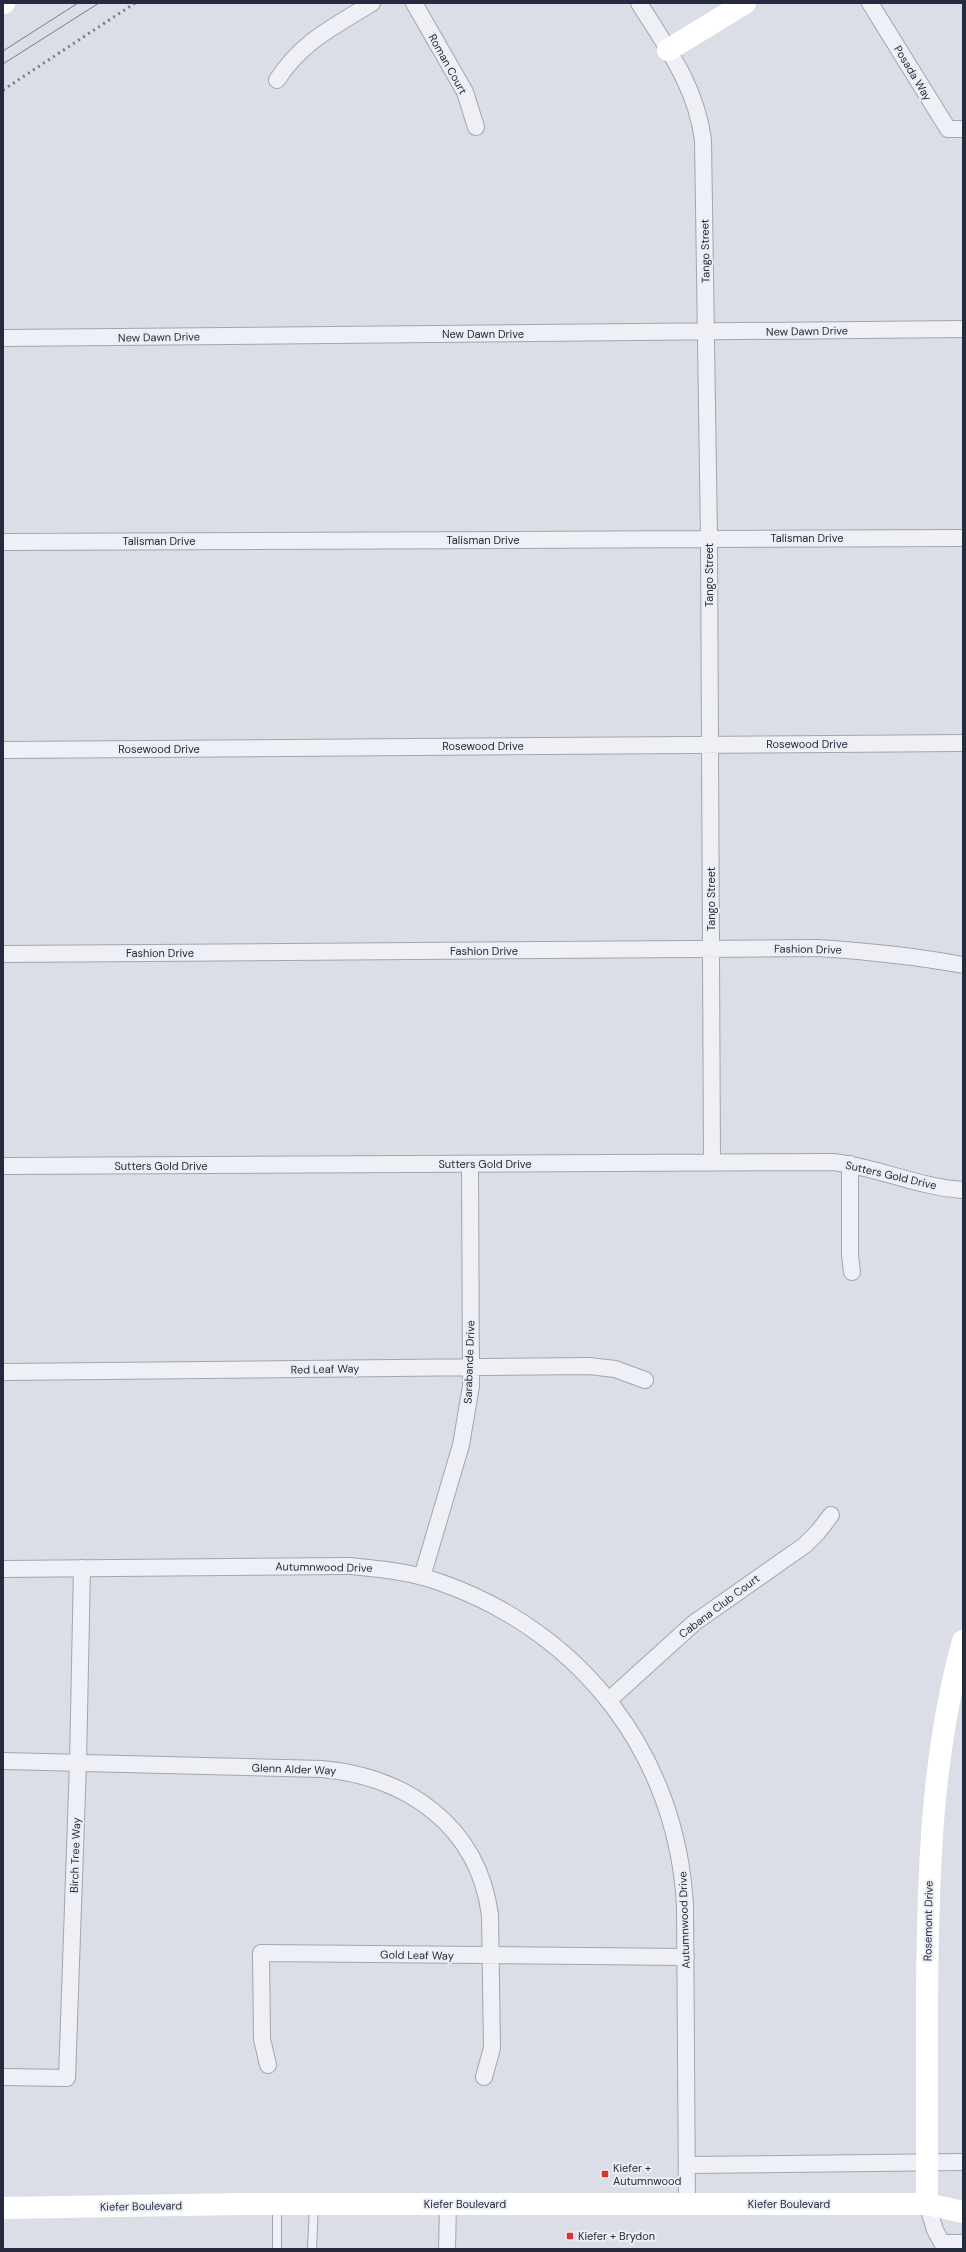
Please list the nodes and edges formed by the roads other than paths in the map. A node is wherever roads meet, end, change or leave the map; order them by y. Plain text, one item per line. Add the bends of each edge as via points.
1 (372, 3) edge
2 (414, 3) edge
3 (639, 3) edge
4 (745, 3) edge
5 (870, 3) edge
6 (668, 50) junction
7 (277, 80) dead end
8 (476, 127) dead end
9 (963, 129) edge
10 (963, 329) edge
11 (706, 332) junction
12 (3, 338) edge
13 (963, 538) edge
14 (709, 539) junction
15 (3, 542) edge
16 (963, 743) edge
17 (710, 745) junction
18 (3, 750) edge
19 (711, 949) junction
20 (3, 954) edge
21 (963, 965) edge
22 (712, 1162) junction
23 (470, 1164) junction
24 (850, 1164) junction
25 (3, 1166) edge
26 (963, 1190) edge
27 (852, 1272) dead end
28 (471, 1367) junction
29 (3, 1372) edge
30 (645, 1380) dead end
31 (831, 1516) dead end
32 (3, 1568) edge
33 (82, 1568) junction
34 (422, 1577) junction
35 (962, 1650) edge
36 (609, 1700) junction
37 (3, 1761) edge
38 (78, 1763) junction
39 (491, 1955) junction
40 (686, 1957) junction
41 (268, 2065) dead end
42 (3, 2077) edge
43 (484, 2077) dead end
44 (927, 2162) junction
45 (963, 2162) edge
46 (687, 2164) junction
47 (963, 2195) edge
48 (277, 2204) junction
49 (314, 2204) junction
50 (448, 2204) junction
51 (687, 2204) junction
52 (927, 2204) junction
53 (3, 2208) edge
54 (963, 2212) edge
55 (963, 2243) edge
56 (276, 2249) edge
57 (312, 2249) edge
58 (447, 2249) edge

1 - 7 street via 311,41 298,52
2 - 8 street, Roman Court via 465,92
3 - 6 street, Tango Street
4 - 6 street
5 - 9 street, Posada Way via 948,130
6 - 11 street, Tango Street via 690,88 701,122
10 - 11 street, New Dawn Drive
11 - 12 street, New Dawn Drive
11 - 14 street, Tango Street
13 - 14 street, Talisman Drive
14 - 15 street, Talisman Drive
14 - 17 street, Tango Street
16 - 17 street, Rosewood Drive
17 - 18 street, Rosewood Drive
17 - 19 street, Tango Street
19 - 20 street, Fashion Drive
19 - 21 street, Fashion Drive via 816,948 866,951 917,956
19 - 22 street, Tango Street
22 - 23 street, Sutters Gold Drive
22 - 24 street, Sutters Gold Drive
23 - 25 street, Sutters Gold Drive
23 - 28 street, Sarabande Drive
24 - 26 street, Sutters Gold Drive via 928,1185
24 - 27 street
28 - 29 street, Red Leaf Way
28 - 30 street, Red Leaf Way via 589,1366 615,1369
28 - 34 street, Sarabande Drive via 465,1426
31 - 36 street, Cabana Club Court via 805,1545 694,1623
32 - 33 street, Autumnwood Drive
33 - 34 street, Autumnwood Drive via 350,1566
33 - 38 street, Birch Tree Way
34 - 36 street, Autumnwood Drive via 476,1596 534,1629 569,1656
35 - 44 street, Rosemont Drive via 945,1722 931,1825 928,1906
36 - 40 street, Autumnwood Drive via 631,1730 649,1763 664,1797 675,1832 684,1887
37 - 38 street, Glenn Alder Way
38 - 39 street, Glenn Alder Way via 322,1769 359,1775 398,1789 445,1820 476,1863 488,1897
38 - 42 street, Birch Tree Way via 67,2078
39 - 40 street, Gold Leaf Way
39 - 41 street, Gold Leaf Way via 261,1953 262,2039
39 - 43 street, Glenn Alder Way via 492,2048
40 - 46 street, Autumnwood Drive
44 - 45 street
44 - 46 street
44 - 52 street, Rosemont Drive
46 - 51 street, Autumnwood Drive
47 - 52 street, Kiefer Boulevard
48 - 49 street, Kiefer Boulevard
48 - 53 street, Kiefer Boulevard
48 - 56 lane
49 - 50 street, Kiefer Boulevard
49 - 57 lane
50 - 51 street, Kiefer Boulevard
50 - 58 street
51 - 52 street, Kiefer Boulevard
52 - 54 street, Kiefer Boulevard
52 - 55 street via 942,2243

